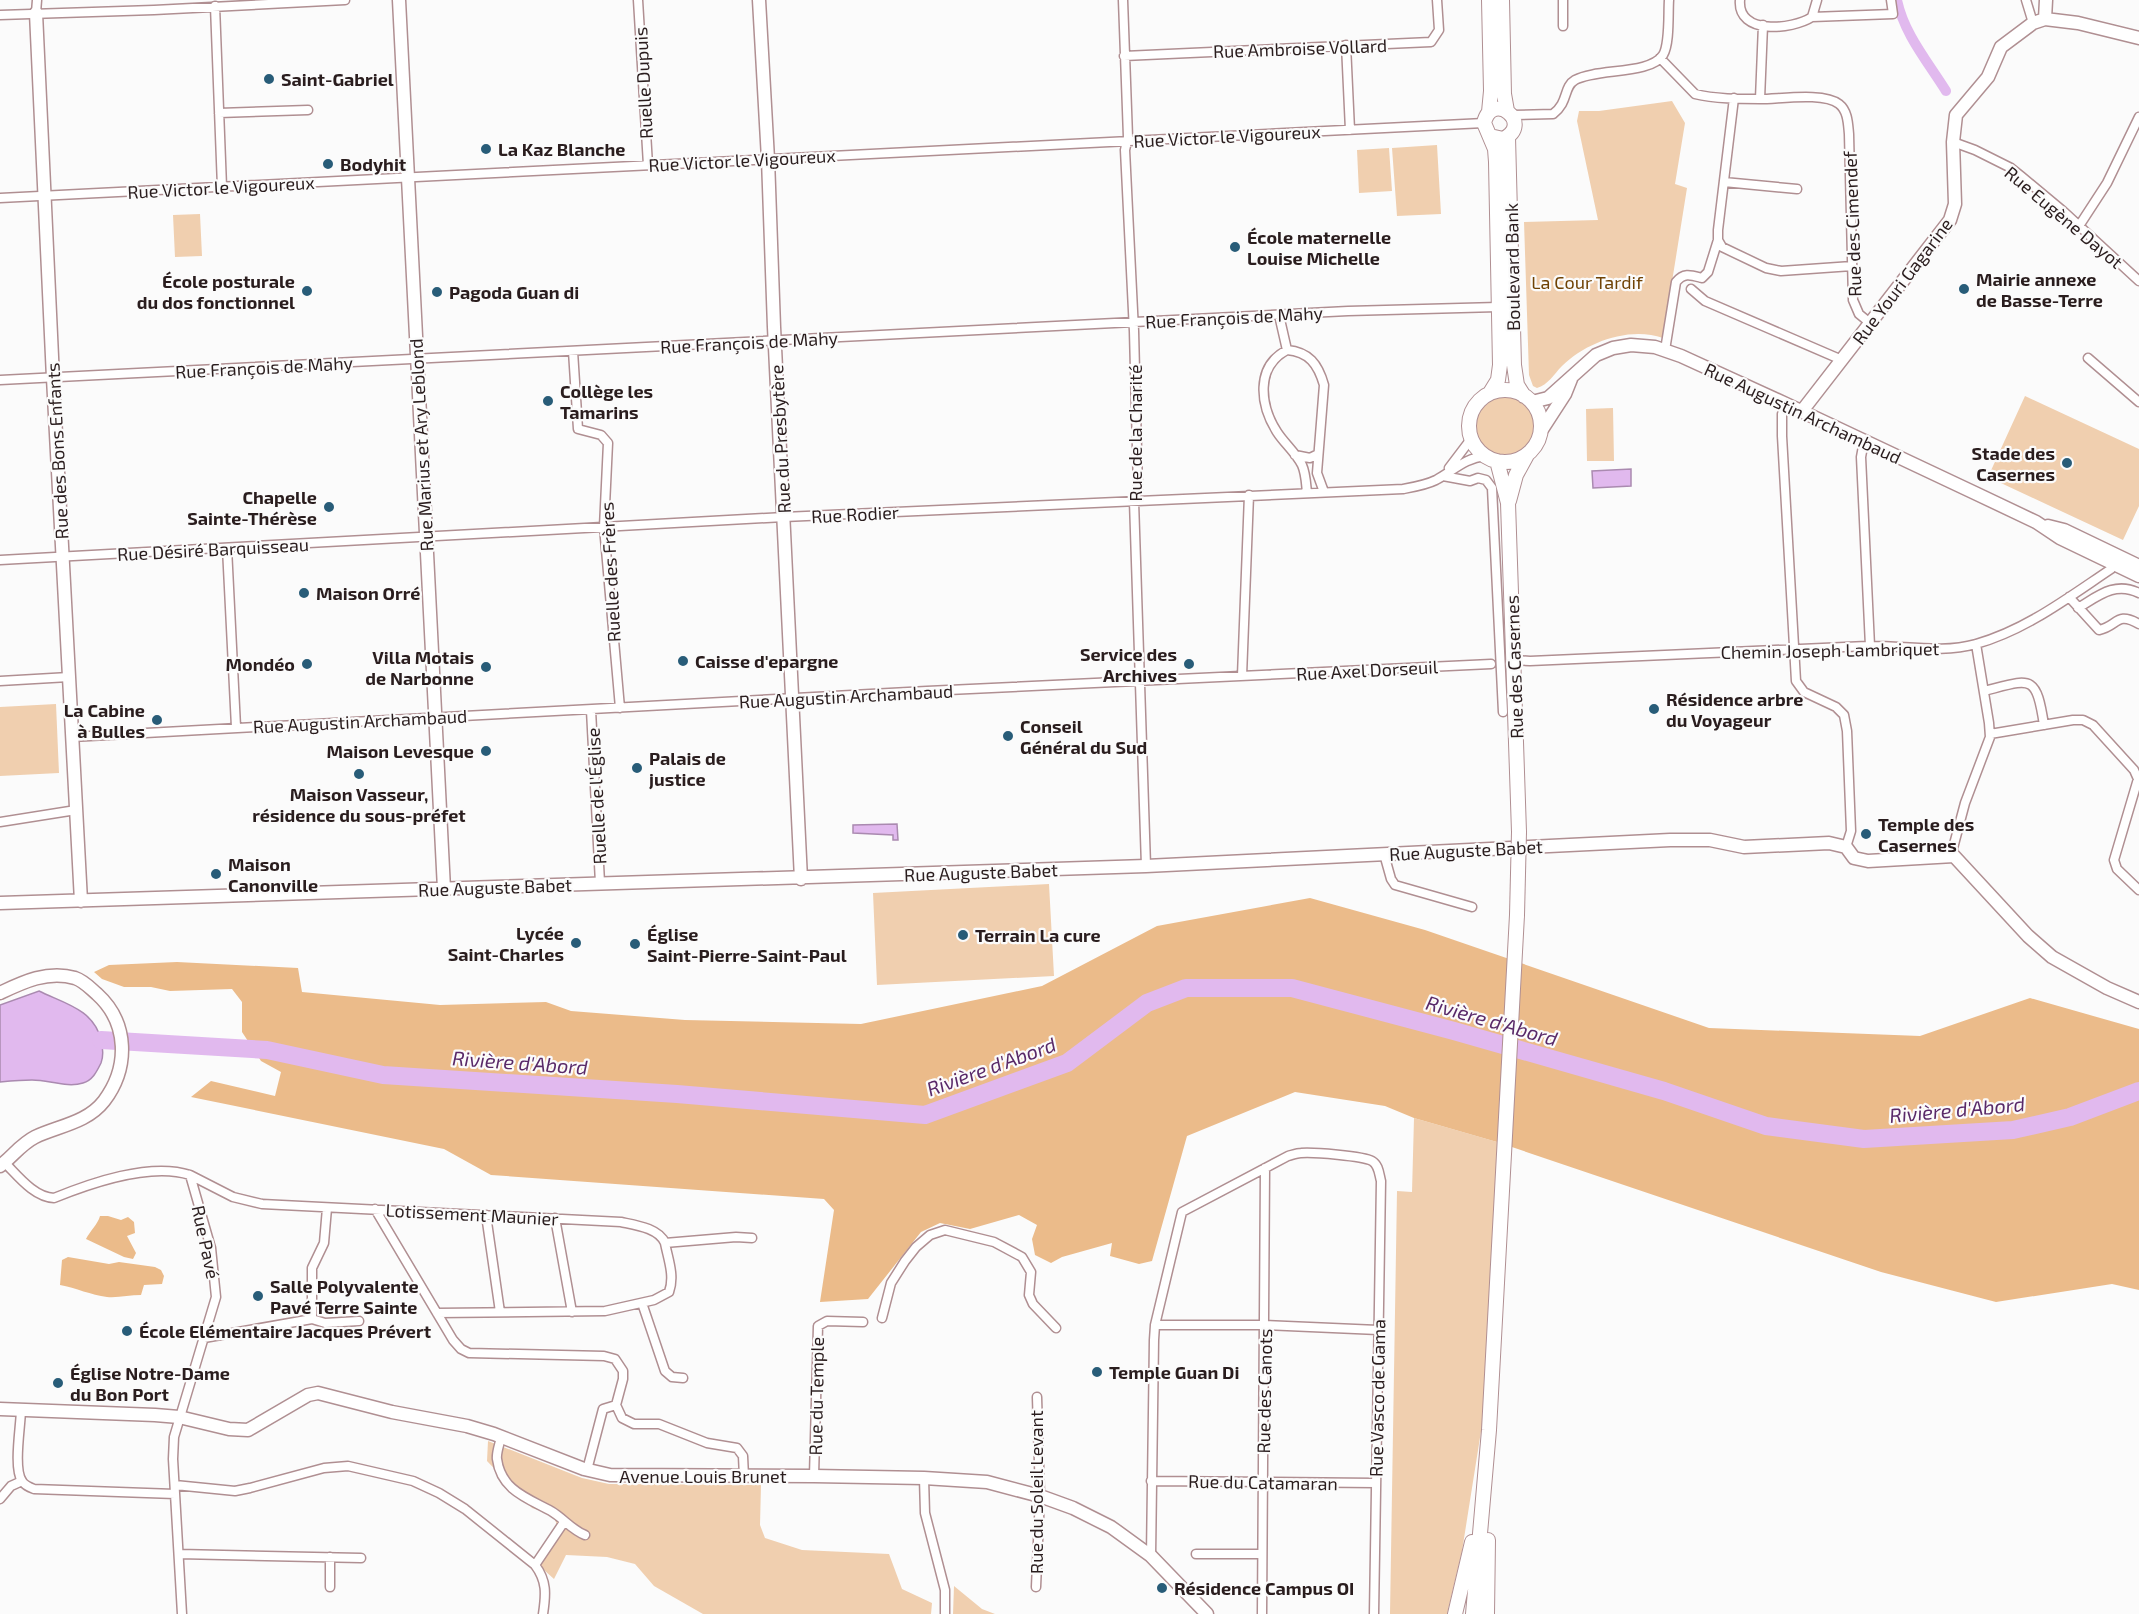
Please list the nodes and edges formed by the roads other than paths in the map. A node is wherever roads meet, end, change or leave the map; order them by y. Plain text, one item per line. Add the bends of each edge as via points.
1 (37, 0) edge
2 (345, 0) edge
3 (399, 0) edge
4 (639, 0) edge
5 (759, 0) edge
6 (1123, 0) edge
7 (1437, 0) edge
8 (1489, 0) edge
9 (1502, 0) edge
10 (1563, 0) edge
11 (1669, 0) edge
12 (1740, 0) edge
13 (1817, 0) edge
14 (1892, 0) edge
15 (2026, 0) edge
16 (2046, 0) edge
17 (215, 6) junction
18 (36, 13) junction
19 (0, 15) edge
20 (1812, 17) junction
21 (2039, 21) junction
22 (1763, 25) junction
23 (1563, 26) dead end
24 (2139, 38) edge
25 (1346, 45) junction
26 (1124, 56) junction
27 (1660, 58) junction
28 (1734, 98) junction
29 (1760, 99) junction
30 (308, 110) dead end
31 (219, 113) junction
32 (1510, 113) junction
33 (2139, 117) edge
34 (1487, 124) junction
35 (1350, 130) junction
36 (1508, 137) junction
37 (1127, 141) junction
38 (1953, 142) junction
39 (768, 159) junction
40 (648, 165) junction
41 (408, 177) junction
42 (1724, 182) junction
43 (222, 187) junction
44 (1797, 189) dead end
45 (45, 196) junction
46 (0, 198) edge
47 (2079, 226) junction
48 (1718, 240) junction
49 (1852, 266) junction
50 (2139, 281) edge
51 (1691, 289) dead end
52 (1498, 307) junction
53 (1279, 315) junction
54 (1133, 322) junction
55 (1870, 323) junction
56 (776, 340) junction
57 (1287, 350) junction
58 (1665, 350) junction
59 (573, 351) junction
60 (417, 358) junction
61 (2088, 358) dead end
62 (1842, 360) junction
63 (53, 378) junction
64 (1572, 378) junction
65 (0, 380) edge
66 (1490, 393) junction
67 (1528, 399) junction
68 (2139, 402) edge
69 (1786, 404) junction
70 (1802, 411) junction
71 (1541, 431) junction
72 (1471, 439) junction
73 (1864, 441) junction
74 (1318, 454) junction
75 (1295, 455) junction
76 (1527, 455) junction
77 (1491, 458) junction
78 (1443, 476) junction
79 (1324, 492) junction
80 (1307, 493) junction
81 (1249, 495) junction
82 (1134, 501) junction
83 (1508, 503) junction
84 (784, 517) junction
85 (604, 527) junction
86 (426, 538) junction
87 (227, 548) junction
88 (62, 557) junction
89 (0, 560) edge
90 (2116, 560) junction
91 (2139, 566) edge
92 (2139, 576) edge
93 (2139, 593) edge
94 (2069, 597) junction
95 (2078, 608) junction
96 (2139, 624) edge
97 (1870, 644) junction
98 (1976, 644) junction
99 (1794, 649) junction
100 (1514, 660) junction
101 (1491, 664) dead end
102 (1242, 676) junction
103 (69, 677) junction
104 (0, 681) edge
105 (1140, 682) junction
106 (1984, 691) junction
107 (792, 699) junction
108 (620, 708) junction
109 (591, 710) junction
110 (1503, 712) dead end
111 (435, 717) junction
112 (2044, 725) junction
113 (236, 727) junction
114 (1990, 734) junction
115 (72, 737) junction
116 (76, 810) junction
117 (0, 822) edge
118 (1846, 847) junction
119 (1384, 854) junction
120 (1954, 856) junction
121 (1146, 866) junction
122 (801, 879) junction
123 (600, 883) junction
124 (444, 889) junction
125 (2139, 890) edge
126 (81, 901) junction
127 (0, 903) edge
128 (1472, 907) dead end
129 (0, 993) edge
130 (2139, 1002) edge
131 (2, 1165) edge
132 (1265, 1168) junction
133 (190, 1175) junction
134 (327, 1208) junction
135 (375, 1209) junction
136 (486, 1215) junction
137 (555, 1218) junction
138 (752, 1238) dead end
139 (665, 1243) junction
140 (642, 1303) junction
141 (500, 1312) junction
142 (572, 1312) junction
143 (437, 1313) junction
144 (882, 1318) dead end
145 (312, 1319) junction
146 (360, 1321) dead end
147 (863, 1322) dead end
148 (1155, 1325) junction
149 (1265, 1325) junction
150 (1056, 1328) dead end
151 (1378, 1330) junction
152 (204, 1338) junction
153 (683, 1378) dead end
154 (1036, 1397) dead end
155 (616, 1406) junction
156 (0, 1409) edge
157 (21, 1409) junction
158 (179, 1417) junction
159 (1489, 1430) junction
160 (501, 1437) junction
161 (587, 1470) junction
162 (814, 1476) junction
163 (744, 1477) junction
164 (924, 1478) junction
165 (22, 1481) junction
166 (1151, 1481) junction
167 (1263, 1482) junction
168 (1376, 1483) junction
169 (175, 1490) junction
170 (1040, 1496) junction
171 (0, 1499) edge
172 (564, 1522) junction
173 (585, 1535) dead end
174 (179, 1554) junction
175 (1196, 1554) dead end
176 (1262, 1554) junction
177 (1151, 1556) junction
178 (330, 1557) junction
179 (361, 1558) dead end
180 (535, 1565) junction
181 (330, 1587) dead end
182 (1036, 1587) dead end
183 (182, 1614) edge
184 (543, 1614) edge
185 (945, 1614) edge
186 (1207, 1614) edge
187 (1262, 1614) edge
188 (1374, 1614) edge
189 (1455, 1614) edge
190 (1473, 1614) edge
191 (1487, 1614) edge

1 - 18 street, Rue des Bons Enfants
2 - 17 street
3 - 41 street, Rue Marius et Ary Leblond
4 - 40 street, Ruelle Dupuis
5 - 39 street, Rue du Presbytère
6 - 26 street, Rue de la Charité
7 - 25 street, Rue Ambroise Vollard via 1439,30 1431,42
8 - 34 main road, Boulevard Bank via 1491,91
9 - 32 main road via 1504,94
10 - 23 street
11 - 27 street via 1666,44
12 - 22 street via 1739,9 1745,19
13 - 20 street
14 - 20 street via 1893,14
15 - 21 street
16 - 21 street
17 - 18 street
17 - 31 street
18 - 19 street
18 - 45 street, Rue des Bons Enfants
20 - 22 street via 1803,23
21 - 24 street via 2078,23
21 - 38 street, Rue Youri Gagarine via 2001,47 1988,77 1956,115
22 - 29 street
25 - 26 street, Rue Ambroise Vollard
25 - 35 street
26 - 37 street, Rue de la Charité
27 - 28 street via 1695,94
27 - 32 street via 1644,66 1593,73 1573,81 1564,103 1553,114
28 - 29 street
28 - 42 street
29 - 49 street, Rue des Cimendef via 1831,99 1841,105 1848,117
30 - 31 street
31 - 43 street
32 - 34 main road via 1498,109
32 - 36 main road via 1515,124
33 - 47 street via 2107,183
34 - 35 street, Rue Victor le Vigoureux
34 - 36 main road via 1498,139
34 - 52 main road, Boulevard Bank via 1496,162
35 - 37 street, Rue Victor le Vigoureux
36 - 67 main road, Boulevard Bank via 1515,377
37 - 39 street, Rue Victor le Vigoureux
37 - 54 street, Rue de la Charité
38 - 47 street, Rue Eugène Dayot via 2011,168
38 - 55 street, Rue Youri Gagarine via 1954,213
39 - 40 street, Rue Victor le Vigoureux
39 - 56 street, Rue du Presbytère
40 - 41 street, Rue Victor le Vigoureux
41 - 43 street, Rue Victor le Vigoureux
41 - 60 street, Rue Marius et Ary Leblond
42 - 44 street
42 - 48 street
43 - 45 street, Rue Victor le Vigoureux
45 - 46 street, Rue Victor le Vigoureux
45 - 63 street, Rue des Bons Enfants
47 - 50 street, Rue Eugène Dayot
48 - 49 street via 1730,252 1781,271
48 - 58 street via 1708,272 1702,278 1687,274 1676,282
49 - 55 street, Rue des Cimendef via 1855,307
51 - 62 street via 1705,301
52 - 53 street, Rue François de Mahy
52 - 66 main road, Boulevard Bank via 1500,373
53 - 54 street, Rue François de Mahy
53 - 57 street
54 - 56 street, Rue François de Mahy
54 - 82 street, Rue de la Charité via 1138,489
55 - 62 street, Rue Youri Gagarine
56 - 59 street, Rue François de Mahy
56 - 84 street, Rue du Presbytère
57 - 74 street via 1308,356 1321,374 1324,402
57 - 75 street via 1272,360 1263,388 1269,417
58 - 64 street, Rue Augustin Archambaud via 1631,345 1613,348 1596,355
58 - 69 street, Rue Augustin Archambaud
59 - 60 street, Rue François de Mahy
59 - 85 street, Ruelle des Frères via 578,429 601,435 608,444
60 - 63 street, Rue François de Mahy
60 - 86 street, Rue Marius et Ary Leblond
61 - 68 street
62 - 70 street, Rue Youri Gagarine
63 - 65 street, Rue François de Mahy
63 - 88 street, Rue des Bons Enfants
64 - 67 street, Rue Augustin Archambaud via 1548,398
64 - 71 street, Rue Augustin Archambaud
66 - 67 main road via 1508,390
66 - 72 main road via 1472,412
67 - 71 main road via 1541,420
69 - 70 street, Rue Augustin Archambaud
69 - 99 street via 1782,436
70 - 73 street, Rue Augustin Archambaud
71 - 76 main road
72 - 77 main road
72 - 78 street
73 - 90 street, Rue Augustin Archambaud via 2036,522 2060,538
73 - 97 street via 1861,457
74 - 75 street via 1310,458
74 - 79 street via 1317,473
75 - 80 street via 1302,465
76 - 77 main road via 1508,462
76 - 83 main road
77 - 78 street via 1476,457
77 - 83 main road
78 - 79 street via 1403,489
78 - 110 street via 1470,481 1478,478 1486,480 1491,488
79 - 80 street
80 - 81 street
81 - 82 street, Rue Rodier
81 - 102 street
82 - 84 street, Rue Rodier
82 - 105 street, Rue de la Charité
83 - 100 main road, Rue des Casernes
84 - 85 street, Rue Rodier
84 - 107 street, Rue du Presbytère
85 - 86 street, Rue Rodier
85 - 108 street, Ruelle des Frères
86 - 87 street, Rue Désiré Barquisseau
86 - 111 street, Rue Marius et Ary Leblond
87 - 88 street, Rue Désiré Barquisseau
87 - 113 street
88 - 89 street, Rue Désiré Barquisseau
88 - 103 street, Rue des Bons Enfants
90 - 91 street, Rue Augustin Archambaud
90 - 92 street, Rue Augustin Archambaud
90 - 94 street, Chemin Joseph Lambriquet
93 - 95 street via 2124,587 2105,592
94 - 95 street
94 - 98 street, Chemin Joseph Lambriquet via 2029,622
95 - 96 street via 2098,630 2121,618
97 - 98 street, Chemin Joseph Lambriquet via 1938,649
97 - 99 street, Chemin Joseph Lambriquet
98 - 106 street
99 - 100 street, Chemin Joseph Lambriquet
99 - 118 street via 1796,681 1804,692 1844,715 1851,831
100 - 159 main road, Rue des Casernes, bridge via 1517,915
101 - 102 street, Rue Axel Dorseuil
102 - 105 street, Rue Augustin Archambaud
103 - 104 street
103 - 115 street, Rue des Bons Enfants
105 - 107 street, Rue Augustin Archambaud
105 - 121 street, Rue de la Charité
106 - 112 street via 2018,682 2034,687
106 - 114 street
107 - 108 street, Rue Augustin Archambaud
107 - 122 street, Rue du Presbytère
108 - 109 street, Rue Augustin Archambaud
109 - 111 street, Rue Augustin Archambaud
109 - 123 street, Ruelle de l'Église
111 - 113 street, Rue Augustin Archambaud
111 - 124 street, Rue Marius et Ary Leblond
112 - 114 street
112 - 125 street via 2083,720 2093,725 2134,770 2138,779 2136,789 2114,860
113 - 115 street, Rue Augustin Archambaud
114 - 120 street via 1965,803
115 - 116 street, Rue des Bons Enfants
116 - 117 street
116 - 126 street, Rue des Bons Enfants
118 - 119 street, Rue Auguste Babet via 1829,843 1744,847 1710,840 1670,840
118 - 120 street, Rue Auguste Babet via 1854,858 1868,861
119 - 121 street, Rue Auguste Babet
119 - 128 street via 1395,885
120 - 130 street via 2052,957
121 - 122 street, Rue Auguste Babet
122 - 123 street, Rue Auguste Babet
123 - 124 street, Rue Auguste Babet
124 - 126 street, Rue Auguste Babet
126 - 127 street, Rue Auguste Babet
129 - 131 street via 33,978 68,977 84,982 104,1000 122,1037 119,1076 102,1104 63,1127 35,1137
131 - 133 street via 37,1194 48,1198 122,1176 164,1171
132 - 148 street via 1182,1212
132 - 149 street, Rue des Canots
132 - 151 street, Rue Vasco de Gama via 1300,1153 1363,1158 1373,1161 1378,1168
133 - 134 street, Lotissement Maunier via 248,1201
133 - 152 street, Rue Pavé via 215,1272 216,1297
134 - 135 street, Lotissement Maunier
134 - 145 street via 324,1243 312,1268
135 - 136 street, Lotissement Maunier
135 - 143 street
136 - 137 street, Lotissement Maunier
136 - 141 street
137 - 139 street, Lotissement Maunier via 621,1222 650,1230
137 - 142 street
138 - 139 street
139 - 140 street via 672,1278 669,1292
140 - 142 street via 605,1311
140 - 153 street via 665,1371 672,1377
141 - 142 street
141 - 143 street
143 - 155 street via 453,1340 470,1353 615,1359 623,1371
144 - 150 street via 891,1283 905,1261 930,1235 945,1230 994,1242 1022,1257 1031,1272 1029,1295 1033,1304
145 - 146 street via 325,1323
145 - 152 street
147 - 162 street, Rue du Temple via 827,1321 818,1326
148 - 149 street
148 - 166 street
149 - 151 street
149 - 167 street, Rue des Canots
151 - 168 street, Rue Vasco de Gama
152 - 158 street, Rue Pavé
154 - 170 street, Rue du Soleil Levant
155 - 161 street via 603,1409
155 - 163 street via 622,1418 634,1424 659,1424 707,1443 737,1448 743,1456
156 - 157 street, Avenue Louis Brunet
157 - 158 street, Avenue Louis Brunet
157 - 165 street via 18,1467
158 - 160 street, Avenue Louis Brunet via 248,1430 308,1395 318,1394
158 - 169 street, Rue Pavé via 174,1437
159 - 189 main road via 1470,1553
159 - 190 main road
159 - 191 main road
160 - 161 street, Avenue Louis Brunet
160 - 172 street via 496,1458 508,1487
161 - 163 street, Avenue Louis Brunet via 610,1475
162 - 163 street, Avenue Louis Brunet
162 - 164 street, Avenue Louis Brunet
164 - 170 street, Avenue Louis Brunet via 987,1482
164 - 185 street via 925,1513 945,1590
165 - 169 street via 33,1489
165 - 171 street via 10,1486
166 - 167 street, Rue du Catamaran
166 - 177 street
167 - 168 street, Rue du Catamaran
167 - 176 street, Rue des Canots
168 - 188 street, Rue Vasco de Gama
169 - 174 street, Rue Pavé
169 - 180 street via 235,1491 324,1468 348,1466 413,1481 439,1492
170 - 177 street, Avenue Louis Brunet via 1110,1527
170 - 182 street, Rue du Soleil Levant
172 - 173 street
172 - 180 street
174 - 178 street
174 - 183 street, Rue Pavé
175 - 176 street
176 - 187 street, Rue des Canots
177 - 186 street, Avenue Louis Brunet
178 - 179 street
178 - 181 street
180 - 184 street via 545,1584

